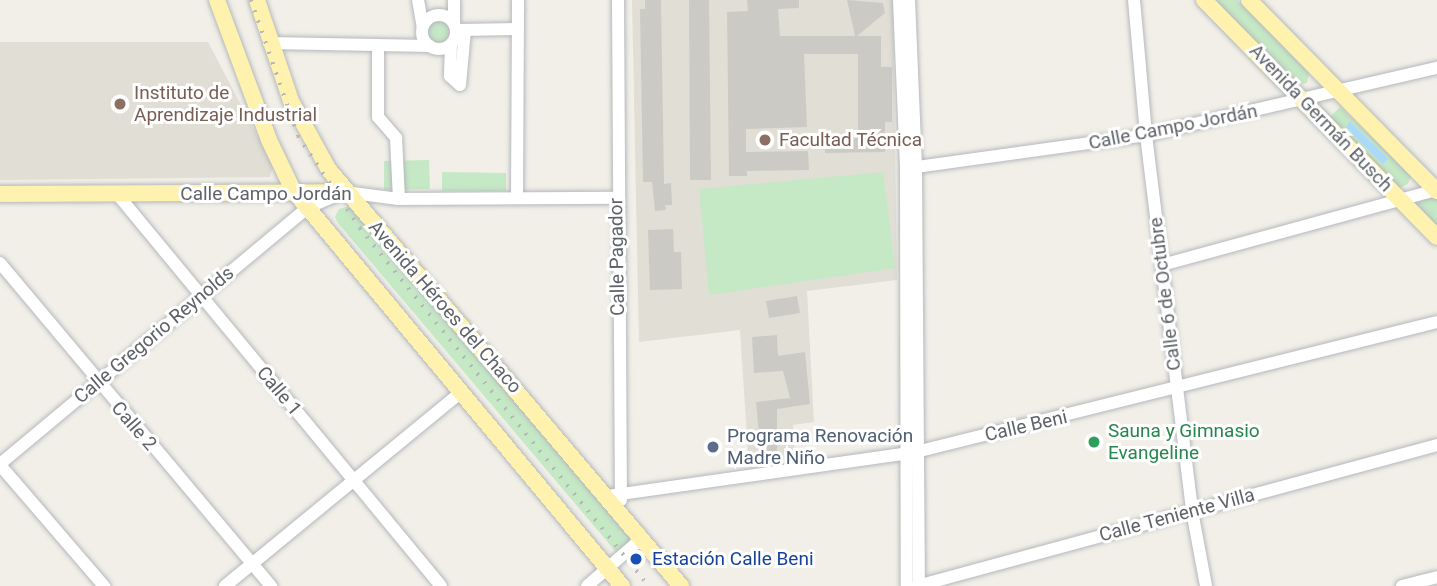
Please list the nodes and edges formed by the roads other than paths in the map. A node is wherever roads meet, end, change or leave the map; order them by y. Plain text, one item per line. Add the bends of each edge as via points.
1 (217, 0) edge
2 (257, 0) edge
3 (418, 0) edge
4 (454, 0) edge
5 (518, 0) edge
6 (618, 0) edge
7 (899, 0) edge
8 (909, 0) edge
9 (1134, 0) edge
10 (1204, 0) edge
11 (1249, 0) edge
12 (423, 27) junction
13 (459, 28) junction
14 (518, 29) junction
15 (269, 43) junction
16 (451, 45) junction
17 (430, 46) junction
18 (378, 47) junction
19 (1437, 68) edge
20 (1340, 93) junction
21 (1304, 101) junction
22 (1146, 135) junction
23 (911, 168) junction
24 (293, 190) junction
25 (1437, 191) edge
26 (345, 192) junction
27 (0, 194) edge
28 (118, 195) junction
29 (517, 198) junction
30 (616, 198) junction
31 (399, 199) junction
32 (1402, 201) junction
33 (309, 207) junction
34 (1437, 236) edge
35 (0, 263) edge
36 (1162, 265) junction
37 (200, 297) junction
38 (1437, 323) edge
39 (97, 383) junction
40 (1177, 390) junction
41 (461, 392) junction
42 (1437, 445) edge
43 (911, 452) junction
44 (0, 464) edge
45 (353, 480) junction
46 (614, 495) junction
47 (1192, 511) junction
48 (641, 539) junction
49 (253, 564) junction
50 (607, 569) junction
51 (1437, 577) edge
52 (104, 586) edge
53 (225, 586) edge
54 (271, 586) edge
55 (441, 586) edge
56 (587, 586) edge
57 (622, 586) edge
58 (681, 586) edge
59 (907, 586) edge
60 (919, 586) edge
61 (1206, 586) edge
62 (1402, 586) edge

1 - 24 main road, Avenida Héroes del Chaco via 269,140
2 - 15 main road, Avenida Héroes del Chaco
3 - 12 street
4 - 13 street
5 - 14 street
6 - 30 street, Calle Pagador
7 - 23 street
8 - 23 street
9 - 22 street, Calle 6 de Octubre
10 - 21 main road, Avenida Germán Busch
11 - 20 main road, Avenida Germán Busch
12 - 13 street via 441,15
12 - 17 street
13 - 14 street
13 - 16 street
13 - 16 street via 460,85 450,76
14 - 29 street
15 - 18 street
15 - 26 main road, Avenida Héroes del Chaco via 313,143
16 - 17 street
17 - 18 street
18 - 31 street via 378,117 396,138
19 - 20 street, Calle Campo Jordán
20 - 21 street, Calle Campo Jordán
20 - 25 main road, Avenida Germán Busch
21 - 22 street, Calle Campo Jordán
21 - 32 main road, Avenida Germán Busch
22 - 23 street, Calle Campo Jordán
22 - 36 street, Calle 6 de Octubre
23 - 43 street
24 - 26 main road, Calle Campo Jordán
24 - 28 main road, Calle Campo Jordán
24 - 33 main road, Avenida Héroes del Chaco
25 - 32 street
26 - 31 street, Calle Campo Jordán
26 - 33 street, Calle Gregorio Reynolds
26 - 46 main road, Avenida Héroes del Chaco
27 - 28 main road, Calle Campo Jordán
28 - 37 street, Calle 1
29 - 30 street, Calle Campo Jordán
29 - 31 street, Calle Campo Jordán
30 - 46 street, Calle Pagador
32 - 34 main road, Avenida Germán Busch
32 - 36 street
33 - 37 street, Calle Gregorio Reynolds
33 - 41 main road, Avenida Héroes del Chaco
35 - 39 street, Calle 2
36 - 40 street, Calle 6 de Octubre
37 - 39 street, Calle Gregorio Reynolds
37 - 45 street, Calle 1
38 - 40 street, Calle Beni
39 - 44 street, Calle Gregorio Reynolds
39 - 49 street, Calle 2
40 - 43 street, Calle Beni
40 - 47 street, Calle 6 de Octubre
41 - 45 street
41 - 50 main road, Avenida Héroes del Chaco
42 - 47 street, Calle Teniente Villa
43 - 46 street, Calle Beni
43 - 59 street
43 - 60 street
44 - 52 street
45 - 49 street
45 - 55 street, Calle 1
46 - 48 main road, Avenida Héroes del Chaco via 621,514
47 - 60 street, Calle Teniente Villa
47 - 61 street, Calle 6 de Octubre
48 - 50 street
48 - 58 main road, Avenida Héroes del Chaco
49 - 53 street
49 - 54 street, Calle 2
50 - 56 street
50 - 57 main road, Avenida Héroes del Chaco
51 - 62 street

